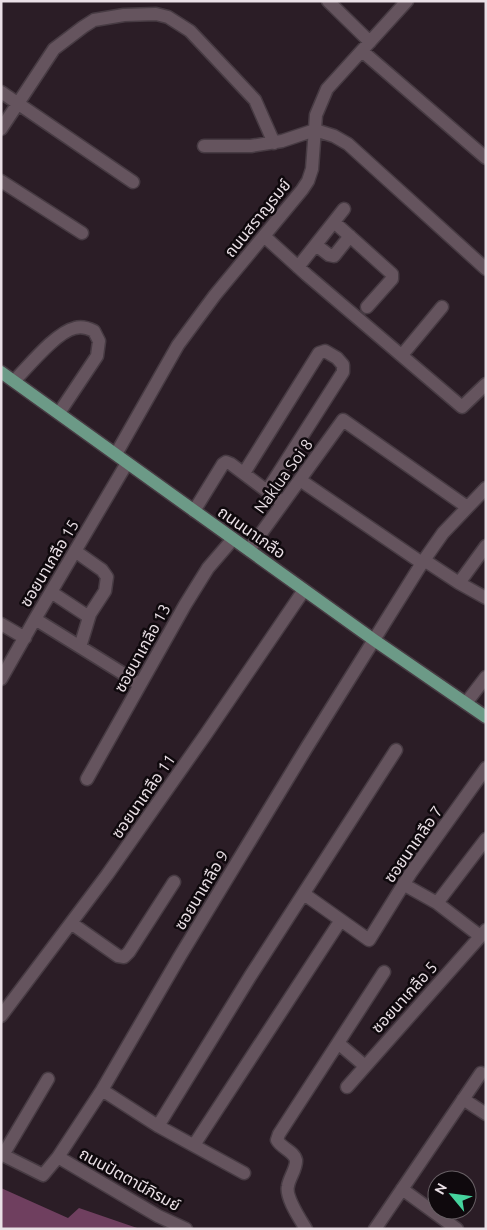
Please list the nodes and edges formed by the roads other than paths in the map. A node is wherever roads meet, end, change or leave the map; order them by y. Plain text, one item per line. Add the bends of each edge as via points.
1 (154, 1) edge
2 (328, 1) edge
3 (407, 1) edge
4 (164, 16) junction
5 (366, 47) junction
6 (1, 92) edge
7 (18, 103) junction
8 (1, 128) edge
9 (315, 130) junction
10 (274, 143) junction
11 (204, 146) dead end
12 (486, 158) edge
13 (1, 182) edge
14 (133, 182) dead end
15 (344, 209) dead end
16 (334, 222) junction
17 (82, 233) dead end
18 (264, 236) junction
19 (350, 236) junction
20 (316, 245) junction
21 (298, 267) junction
22 (486, 269) edge
23 (367, 307) dead end
24 (442, 307) dead end
25 (402, 355) junction
26 (1, 372) edge
27 (14, 381) junction
28 (486, 384) edge
29 (59, 413) junction
30 (116, 454) junction
31 (127, 463) junction
32 (244, 473) junction
33 (300, 480) junction
34 (486, 488) edge
35 (267, 491) junction
36 (283, 503) junction
37 (467, 507) junction
38 (194, 511) junction
39 (233, 539) junction
40 (486, 546) edge
41 (75, 550) junction
42 (249, 550) junction
43 (423, 562) junction
44 (459, 584) junction
45 (304, 590) junction
46 (51, 592) junction
47 (486, 598) edge
48 (89, 617) junction
49 (35, 619) junction
50 (1, 624) edge
51 (24, 638) junction
52 (374, 640) junction
53 (80, 647) junction
54 (486, 677) edge
55 (1, 679) edge
56 (140, 685) junction
57 (466, 703) junction
58 (486, 717) edge
59 (396, 750) dead end
60 (486, 768) edge
61 (87, 779) dead end
62 (486, 839) edge
63 (174, 882) dead end
64 (404, 884) junction
65 (304, 894) junction
66 (437, 903) junction
67 (71, 923) junction
68 (337, 926) dead end
69 (483, 933) edge
70 (384, 972) dead end
71 (1, 1016) edge
72 (338, 1043) junction
73 (365, 1066) junction
74 (481, 1073) dead end
75 (48, 1078) dead end
76 (347, 1086) dead end
77 (102, 1090) junction
78 (463, 1099) junction
79 (486, 1114) edge
80 (158, 1126) junction
81 (194, 1146) junction
82 (2, 1155) edge
83 (58, 1157) junction
84 (244, 1173) dead end
85 (402, 1189) junction
86 (186, 1229) edge
87 (306, 1229) edge
88 (375, 1229) edge
89 (456, 1229) edge

1 - 4 street
2 - 5 street
3 - 5 street, ถนนสราญรมย์
4 - 7 street via 124,14 94,20 54,49
4 - 10 street via 190,31 255,100
5 - 9 street, ถนนสราญรมย์ via 327,89 316,115
5 - 12 street
6 - 7 street
7 - 8 street
7 - 14 street
9 - 10 street
9 - 18 street, ถนนสราญรมย์ via 308,181
9 - 22 street via 348,144
10 - 11 street
13 - 17 street
15 - 16 street
16 - 19 street
16 - 20 street
18 - 21 street
18 - 30 street, ถนนสราญรมย์ via 178,346
19 - 20 street via 334,256
19 - 23 street via 393,277
20 - 21 street
21 - 25 street
24 - 25 street
25 - 28 street via 462,406
26 - 27 main road, ถนนนาเกลือ
27 - 29 main road, ถนนนาเกลือ
27 - 29 street via 64,333 75,328 94,331 99,341 97,356
29 - 30 main road, ถนนนาเกลือ
30 - 31 main road, ถนนนาเกลือ
31 - 38 main road, ถนนนาเกลือ
31 - 41 street, ซอยนาเกลือ 15
32 - 35 street
32 - 35 street via 319,353 324,351 337,358 343,365 343,372
32 - 38 street via 231,464 223,464
33 - 36 street, Naklua Soi 8
33 - 37 street, Naklua Soi 8 via 343,420
33 - 43 street
34 - 37 street, ซอยนาเกลือ 9
35 - 36 street
36 - 42 street, Naklua Soi 8
37 - 43 street, ซอยนาเกลือ 9
38 - 39 main road, ถนนนาเกลือ
39 - 42 main road, ถนนนาเกลือ
39 - 56 street, ซอยนาเกลือ 13 via 208,568
40 - 44 street
41 - 46 street, ซอยนาเกลือ 15
41 - 48 street via 107,577 105,591
42 - 45 main road, ถนนนาเกลือ
43 - 44 street
43 - 52 street, ซอยนาเกลือ 9
44 - 47 street
45 - 52 main road, ถนนนาเกลือ
45 - 67 street, ซอยนาเกลือ 11 via 107,876
46 - 48 street
46 - 49 street, ซอยนาเกลือ 15
48 - 53 street
49 - 51 street, ซอยนาเกลือ 15
49 - 53 street
50 - 51 street
51 - 55 street, ซอยนาเกลือ 15
52 - 57 main road, ถนนนาเกลือ
52 - 77 street, ซอยนาเกลือ 9 via 180,956
53 - 56 street
54 - 57 street
56 - 61 street, ซอยนาเกลือ 13
57 - 58 main road, ถนนนาเกลือ
59 - 65 street
60 - 64 street, ซอยนาเกลือ 7
62 - 66 street
63 - 67 street via 124,957
64 - 65 street, ซอยนาเกลือ 7 via 369,940
64 - 66 street
65 - 80 street
66 - 69 street
67 - 71 street, ซอยนาเกลือ 11
68 - 81 street
69 - 73 street, ซอยนาเกลือ 5
70 - 72 street
72 - 73 street
72 - 87 street via 277,1140 296,1158 287,1188
73 - 76 street, ซอยนาเกลือ 5
74 - 78 street
75 - 82 street
77 - 80 street
77 - 83 street, ซอยนาเกลือ 9
78 - 79 street
78 - 85 street
80 - 81 street
81 - 84 street
82 - 83 street, ซอยนาเกลือ 9 via 43,1174
83 - 86 street, ถนนปัตตานีภิรมย์
85 - 88 street
85 - 89 street

